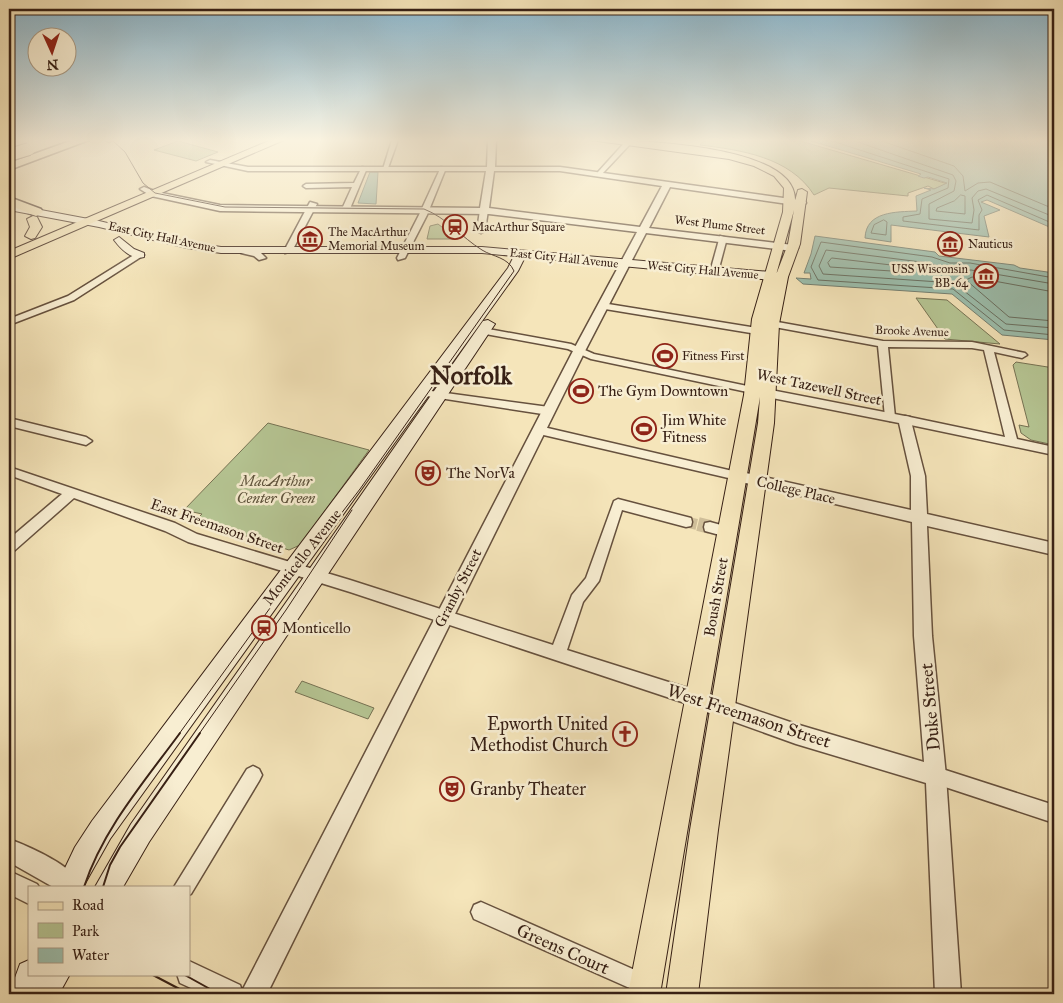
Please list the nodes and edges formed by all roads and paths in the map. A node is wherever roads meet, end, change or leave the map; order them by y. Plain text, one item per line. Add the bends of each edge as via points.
1 (162, 187) edge
2 (162, 187) edge
3 (356, 187) edge
4 (435, 187) edge
5 (488, 187) edge
6 (666, 187) edge
7 (687, 187) edge
8 (788, 187) edge
9 (799, 187) edge
10 (152, 191) junction
11 (9, 201) edge
12 (789, 201) junction
13 (802, 203) junction
14 (312, 206) junction
15 (9, 207) edge
16 (348, 207) junction
17 (426, 208) junction
18 (484, 210) junction
19 (9, 213) edge
20 (34, 216) junction
21 (87, 221) junction
22 (73, 224) junction
23 (58, 225) junction
24 (644, 228) junction
25 (481, 231) dead end
26 (143, 234) junction
27 (31, 236) junction
28 (723, 238) junction
29 (119, 240) junction
30 (779, 245) junction
31 (9, 246) edge
32 (793, 248) junction
33 (288, 250) junction
34 (244, 251) junction
35 (404, 254) junction
36 (9, 255) edge
37 (525, 256) junction
38 (262, 258) junction
39 (624, 264) junction
40 (125, 265) joint
41 (714, 272) junction
42 (775, 276) junction
43 (602, 306) junction
44 (9, 322) edge
45 (772, 324) junction
46 (483, 331) junction
47 (757, 331) junction
48 (884, 344) junction
49 (988, 347) junction
50 (578, 351) junction
51 (1022, 355) dead end
52 (760, 392) junction
53 (431, 394) junction
54 (549, 411) junction
55 (897, 419) junction
56 (9, 422) edge
57 (539, 430) junction
58 (86, 441) dead end
59 (1012, 442) junction
60 (1054, 451) edge
61 (9, 470) edge
62 (747, 479) junction
63 (71, 494) junction
64 (920, 518) junction
65 (686, 522) tunnel mouth
66 (9, 547) edge
67 (1054, 549) edge
68 (291, 569) junction
69 (316, 576) junction
70 (444, 616) junction
71 (558, 654) junction
72 (697, 699) junction
73 (723, 708) junction
74 (253, 775) dead end
75 (936, 776) junction
76 (1054, 814) edge
77 (9, 850) edge
78 (9, 882) edge
79 (70, 886) edge
80 (109, 886) edge
81 (185, 886) edge
82 (28, 892) edge
83 (481, 912) dead end
84 (190, 974) edge
85 (29, 976) edge
86 (54, 976) edge
87 (645, 990) edge
88 (22, 994) edge
89 (42, 994) edge
90 (231, 994) edge
91 (254, 994) edge
92 (682, 994) edge
93 (948, 994) edge

1 - 10 main road
2 - 10 main road
3 - 16 street
4 - 17 street
5 - 18 street
6 - 24 street, Granby Street
7 - 12 street
8 - 12 main road
9 - 13 main road
10 - 14 street, West Plume Street via 220,208
10 - 21 main road
10 - 22 main road
11 - 20 highway
12 - 13 street
12 - 30 main road, Boush Street
13 - 32 main road, Boush Street
14 - 16 street, West Plume Street
14 - 33 street
15 - 20 main road, East City Hall Avenue
16 - 17 street, West Plume Street
17 - 18 street, West Plume Street
17 - 35 street
18 - 24 street, West Plume Street
18 - 25 street
19 - 20 main road, East City Hall Avenue
20 - 22 main road, East City Hall Avenue
20 - 23 main road, East City Hall Avenue
20 - 27 main road via 36,227
21 - 22 main road
21 - 26 main road, East City Hall Avenue
22 - 23 main road
22 - 29 main road, East City Hall Avenue
22 - 36 main road
23 - 27 main road
24 - 28 street, West Plume Street
24 - 39 street, Granby Street
26 - 29 main road
26 - 34 main road, East City Hall Avenue via 195,246
27 - 31 main road
28 - 30 street, West Plume Street
28 - 41 street
29 - 38 main road, East City Hall Avenue via 192,255
29 - 40 main road via 136,254
30 - 32 street, West Plume Street
30 - 42 main road, Boush Street
32 - 42 main road, Boush Street
33 - 34 main road, East City Hall Avenue
33 - 35 main road, East City Hall Avenue
34 - 38 street
35 - 37 main road, East City Hall Avenue
35 - 38 main road, East City Hall Avenue
37 - 39 main road, East City Hall Avenue via 608,266
37 - 46 main road, Monticello Avenue
37 - 53 main road, Monticello Avenue
39 - 41 main road, West City Hall Avenue
39 - 43 street, Granby Street
40 - 44 street via 71,298
41 - 42 main road, West City Hall Avenue
42 - 45 main road, Boush Street
42 - 47 main road, Boush Street
43 - 47 street
43 - 50 street, Granby Street
45 - 48 street, Brooke Avenue
45 - 52 main road, Boush Street
46 - 50 street, West Tazewell Street
46 - 53 main road, Monticello Avenue
47 - 52 main road, Boush Street
48 - 49 street, Brooke Avenue
48 - 55 street, Duke Street
49 - 51 street, Brooke Avenue
49 - 59 street
50 - 52 street, West Tazewell Street
50 - 54 street, Granby Street
52 - 55 street, West Tazewell Street
52 - 62 main road, Boush Street
53 - 54 street
53 - 68 main road, Monticello Avenue
53 - 69 main road, Monticello Avenue
54 - 57 street, Granby Street
55 - 59 street, West Tazewell Street
55 - 64 street, Duke Street via 918,476
56 - 58 street
57 - 62 street, College Place
57 - 70 street, Granby Street
59 - 60 street, West Tazewell Street
61 - 63 street, East Freemason Street
62 - 64 street, College Place
62 - 72 main road, Boush Street via 719,530
62 - 73 main road, Boush Street
63 - 66 street
63 - 68 street, East Freemason Street
64 - 67 street, College Place
64 - 75 street, Duke Street via 923,636
65 - 71 street via 618,504 592,581 577,599
68 - 69 street, East Freemason Street
68 - 79 main road, Monticello Avenue via 92,842
69 - 70 street, East Freemason Street
69 - 80 main road, Monticello Avenue via 140,834
70 - 71 street, West Freemason Street
70 - 91 street, Granby Street
71 - 72 street, West Freemason Street
72 - 73 street, West Freemason Street
72 - 87 main road, Boush Street
73 - 75 street, West Freemason Street via 796,734
73 - 92 main road, Boush Street
74 - 81 street
75 - 76 street, West Freemason Street
75 - 93 street, Duke Street
77 - 79 street via 58,876
78 - 82 street
83 - 87 street, Greens Court
84 - 90 street
85 - 88 main road
86 - 89 main road

